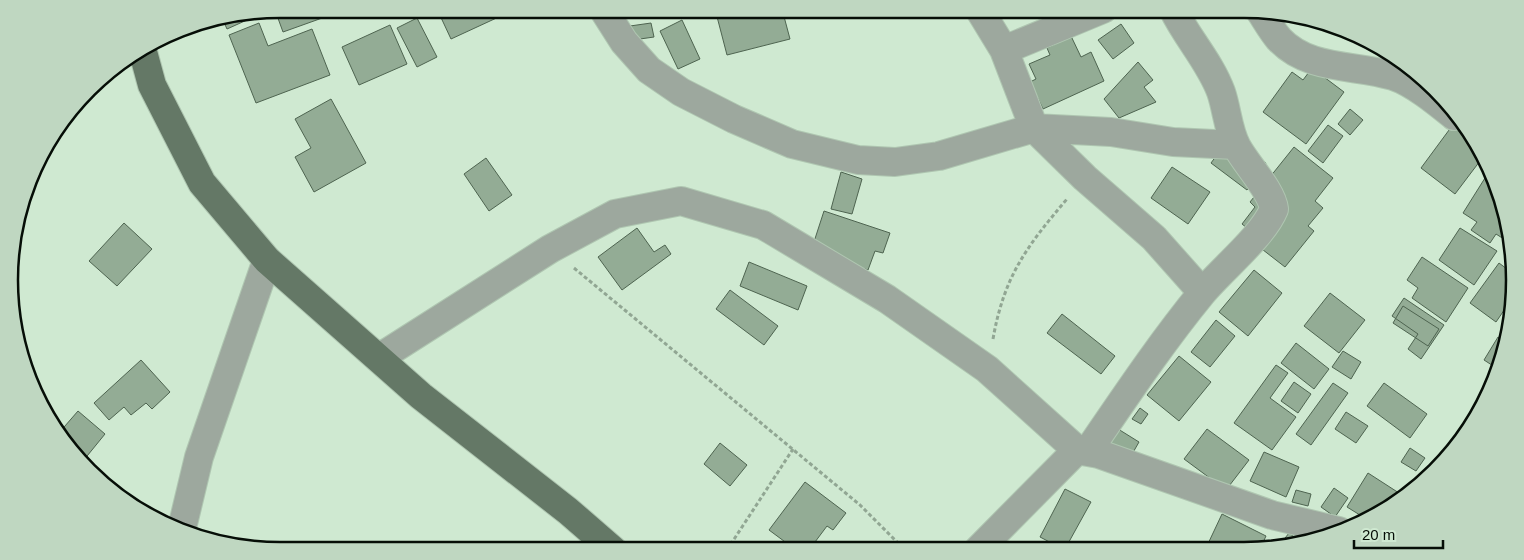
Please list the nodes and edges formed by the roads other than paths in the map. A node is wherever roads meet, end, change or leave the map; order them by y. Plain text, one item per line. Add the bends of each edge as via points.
1 (609, 18) edge
2 (984, 18) edge
3 (1081, 18) edge
4 (1178, 18) edge
5 (1265, 18) edge
6 (1004, 50) junction
7 (144, 56) edge
8 (1437, 103) edge
9 (1034, 128) junction
10 (1235, 145) junction
11 (266, 260) junction
12 (1202, 292) junction
13 (379, 358) junction
14 (1083, 451) junction
15 (183, 524) edge
16 (1329, 528) edge
17 (604, 542) edge
18 (986, 542) edge

1 - 9 street via 648,70 681,92 792,144 858,160 895,162 939,156
2 - 6 street
3 - 6 street
4 - 10 street via 1221,91
5 - 8 street via 1279,39 1299,54 1326,65 1394,76
6 - 9 street
7 - 11 main road via 152,85 202,183
9 - 10 street via 1111,132 1173,142
9 - 12 street via 1154,238
10 - 12 street via 1274,209 1256,235
11 - 13 main road
11 - 15 street via 199,458
12 - 14 street
13 - 14 street via 550,249 615,214 681,201 763,225 887,299 987,369
13 - 17 main road via 421,396
14 - 16 street via 1272,515
14 - 18 street

